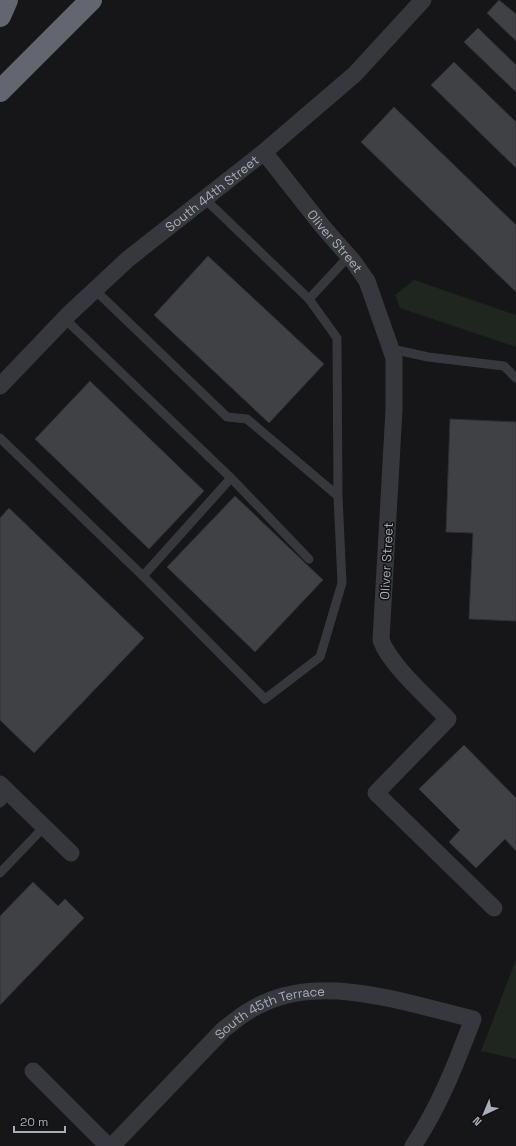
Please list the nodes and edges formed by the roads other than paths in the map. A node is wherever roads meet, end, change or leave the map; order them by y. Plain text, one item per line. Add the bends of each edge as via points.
1 (7, 0) edge
2 (92, 0) edge
3 (423, 0) edge
4 (0, 16) edge
5 (0, 91) edge
6 (264, 152) junction
7 (205, 199) junction
8 (349, 256) junction
9 (94, 290) junction
10 (310, 299) junction
11 (65, 318) junction
12 (392, 349) junction
13 (516, 378) edge
14 (0, 386) edge
15 (0, 438) edge
16 (231, 478) junction
17 (338, 496) junction
18 (309, 559) dead end
19 (143, 576) junction
20 (3, 793) edge
21 (44, 827) junction
22 (71, 854) dead end
23 (0, 873) edge
24 (494, 908) dead end
25 (34, 1071) dead end
26 (108, 1146) edge
27 (112, 1146) edge
28 (413, 1146) edge

1 - 4 highway
2 - 5 highway
3 - 6 street, South 44th Street via 355,74
6 - 7 street, South 44th Street
6 - 8 street, Oliver Street
7 - 9 street, South 44th Street via 128,259
7 - 10 lane
8 - 10 lane
8 - 12 street, Oliver Street via 366,281
9 - 11 street, South 44th Street
9 - 17 lane via 227,417 247,419
10 - 17 lane via 337,338
11 - 14 street, South 44th Street
11 - 16 lane
12 - 13 lane via 428,357 504,366
12 - 24 street, Oliver Street via 394,410 381,640 385,650 397,664 448,718 376,793
15 - 19 lane
16 - 18 lane
16 - 19 lane
17 - 19 lane via 342,583 320,657 265,699
20 - 21 street
21 - 22 street
21 - 23 lane
25 - 26 street
27 - 28 street, South 45th Terrace via 223,1030 263,1003 298,993 359,992 473,1019 448,1084

